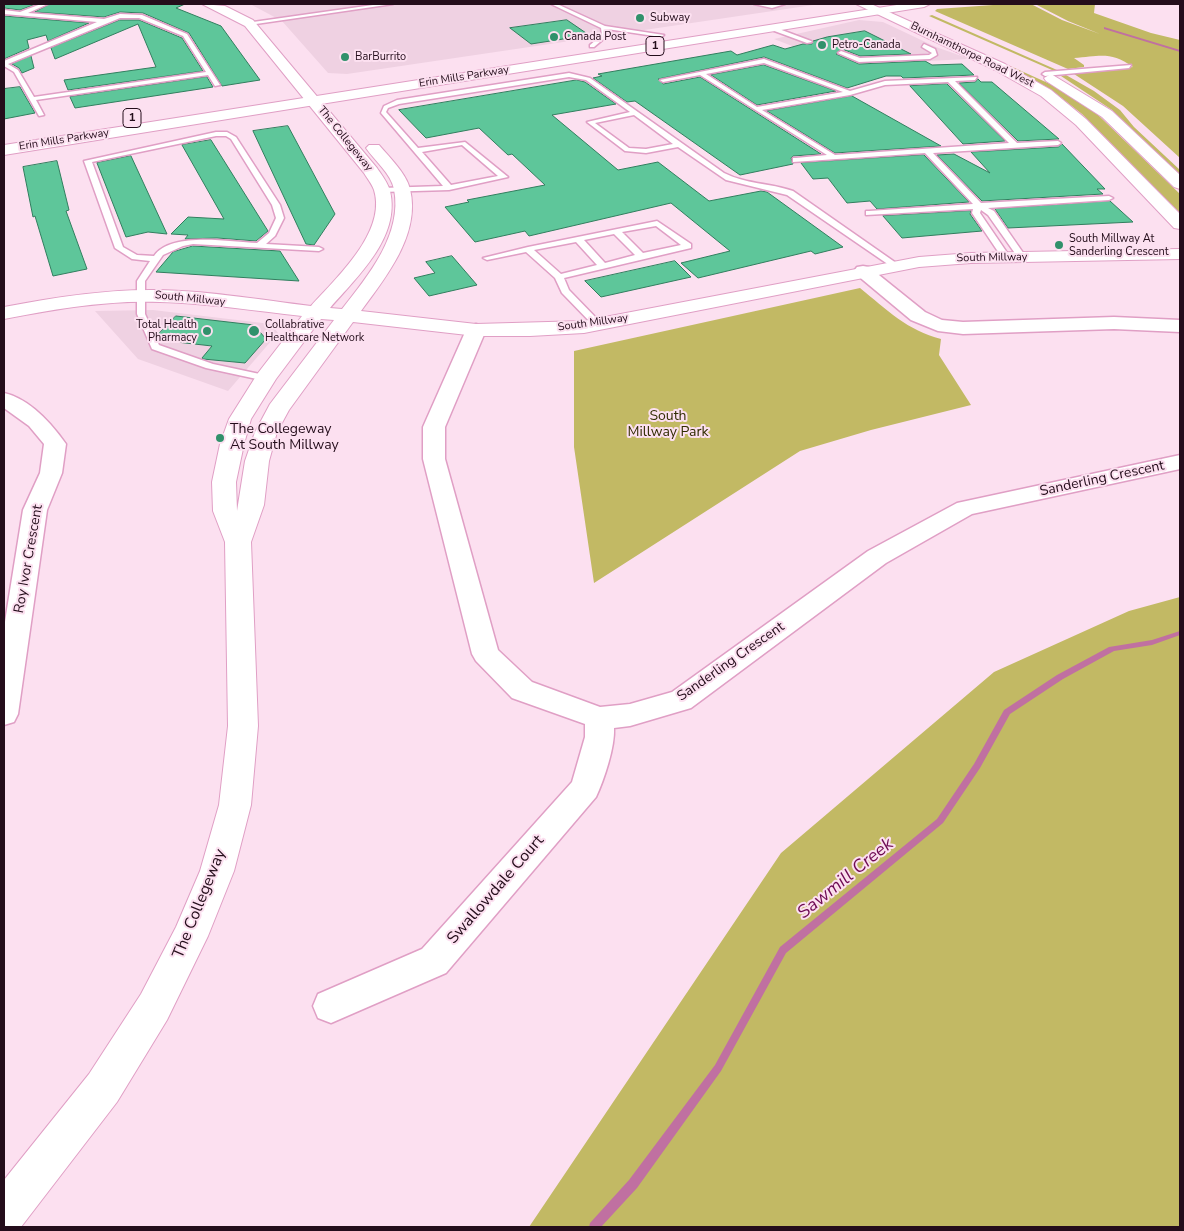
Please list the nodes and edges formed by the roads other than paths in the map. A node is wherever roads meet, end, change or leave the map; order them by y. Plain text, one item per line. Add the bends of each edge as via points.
1 (45, 4) edge
2 (208, 4) edge
3 (232, 4) edge
4 (390, 4) edge
5 (553, 4) edge
6 (757, 4) edge
7 (782, 4) edge
8 (862, 4) edge
9 (924, 4) edge
10 (886, 8) edge
11 (4, 12) edge
12 (19, 14) junction
13 (4, 20) edge
14 (104, 21) junction
15 (266, 21) junction
16 (249, 23) junction
17 (604, 27) junction
18 (771, 28) junction
19 (278, 34) dead end
20 (661, 35) junction
21 (809, 42) dead end
22 (592, 46) junction
23 (924, 46) dead end
24 (840, 53) dead end
25 (751, 56) dead end
26 (1013, 59) dead end
27 (764, 61) junction
28 (4, 63) edge
29 (1129, 66) dead end
30 (1031, 67) dead end
31 (210, 73) junction
32 (701, 73) junction
33 (1045, 74) junction
34 (975, 78) dead end
35 (663, 80) dead end
36 (950, 80) junction
37 (218, 85) dead end
38 (850, 92) junction
39 (328, 93) junction
40 (309, 96) junction
41 (32, 99) junction
42 (756, 110) junction
43 (635, 113) junction
44 (346, 114) dead end
45 (41, 115) dead end
46 (365, 136) dead end
47 (4, 138) edge
48 (1058, 143) dead end
49 (678, 145) junction
50 (1015, 145) junction
51 (4, 150) edge
52 (416, 151) junction
53 (927, 151) junction
54 (834, 156) junction
55 (796, 160) dead end
56 (1180, 184) edge
57 (448, 188) junction
58 (402, 189) junction
59 (382, 190) junction
60 (1109, 198) dead end
61 (978, 205) junction
62 (869, 213) dead end
63 (1180, 224) edge
64 (616, 232) junction
65 (578, 239) junction
66 (258, 246) junction
67 (528, 249) junction
68 (319, 250) dead end
69 (1180, 254) edge
70 (641, 256) junction
71 (1014, 257) junction
72 (486, 258) dead end
73 (156, 259) junction
74 (895, 265) junction
75 (603, 266) junction
76 (863, 271) junction
77 (559, 278) junction
78 (141, 294) junction
79 (317, 312) junction
80 (4, 313) edge
81 (347, 316) junction
82 (597, 324) junction
83 (1180, 326) edge
84 (476, 330) junction
85 (266, 378) junction
86 (4, 400) edge
87 (1180, 462) edge
88 (238, 542) junction
89 (4, 714) edge
90 (599, 718) junction
91 (331, 1006) dead end
92 (4, 1214) edge

1 - 12 lane
2 - 16 main road, The Collegeway
3 - 15 main road
4 - 15 lane
5 - 17 lane
6 - 7 lane
8 - 10 main road, Burnhamthorpe Road West
8 - 20 main road, Erin Mills Parkway / 1
9 - 10 main road, Erin Mills Parkway / 1
10 - 18 main road, Erin Mills Parkway / 1
10 - 26 main road, Burnhamthorpe Road West
10 - 63 main road, Burnhamthorpe Road West via 1046,93 1074,116
11 - 12 lane
12 - 13 lane
12 - 14 lane
14 - 28 lane
14 - 31 lane via 120,16 140,16 185,35
15 - 16 lane
15 - 19 main road
16 - 40 main road, The Collegeway
17 - 20 lane
17 - 22 lane via 605,35
18 - 21 lane
18 - 39 main road, Erin Mills Parkway / 1
20 - 22 main road, Erin Mills Parkway / 1
22 - 39 main road, Erin Mills Parkway / 1
23 - 24 lane via 935,54 930,57 859,60
25 - 27 lane
27 - 32 lane
27 - 38 lane
28 - 41 lane via 16,71
29 - 33 lane
30 - 33 main road, Burnhamthorpe Road West
31 - 37 lane
31 - 41 lane
32 - 35 lane
32 - 42 lane
33 - 56 main road, Burnhamthorpe Road West via 1107,114
34 - 36 lane
36 - 38 lane via 885,83
36 - 50 lane
38 - 42 lane
39 - 40 main road, Erin Mills Parkway / 1
39 - 44 main road, The Collegeway
40 - 47 main road, Erin Mills Parkway / 1
40 - 51 main road, Erin Mills Parkway / 1
40 - 59 main road, The Collegeway via 371,170
41 - 45 lane
42 - 54 lane
43 - 49 lane
43 - 49 lane via 590,122 627,150 646,151
43 - 52 lane via 588,80 569,75 396,102 386,107 382,112
46 - 58 main road, The Collegeway via 387,163
48 - 50 lane
49 - 74 lane via 726,178 776,187 790,193
50 - 53 lane
52 - 57 lane
52 - 57 lane via 463,143 504,178
53 - 54 lane
53 - 61 lane
54 - 55 lane
57 - 58 lane
58 - 59 lane
58 - 81 main road, The Collegeway via 400,232 377,276
59 - 79 main road, The Collegeway via 380,228 372,244
60 - 61 lane
61 - 62 lane
61 - 71 lane via 991,213
61 - 71 lane via 976,213
64 - 65 lane
64 - 70 lane
64 - 70 lane via 657,222 688,246
65 - 67 lane
65 - 75 lane
66 - 68 lane
66 - 73 lane via 193,242 160,252
66 - 73 lane via 272,234 280,218 276,205 234,138 227,134 88,161 120,248 135,258
67 - 72 lane
67 - 77 lane
69 - 71 main road, South Millway
70 - 75 lane
71 - 74 main road, South Millway via 946,259
73 - 78 lane via 141,280
74 - 76 main road, South Millway
75 - 77 lane
76 - 82 main road, South Millway
76 - 83 street via 918,316 938,325 963,328 1114,323
77 - 82 lane via 565,291
78 - 79 main road, South Millway
78 - 80 main road, South Millway via 51,303
78 - 85 lane via 141,314 155,346 176,356
79 - 81 main road, South Millway
79 - 85 main road, The Collegeway
81 - 84 main road, South Millway
81 - 88 main road, The Collegeway via 278,409 266,432 257,461 252,505
82 - 84 main road, South Millway via 530,330
84 - 90 street, Sanderling Crescent via 434,427 433,440 434,459 486,654 522,690
85 - 88 main road, The Collegeway via 240,419 224,482 225,511
86 - 89 street, Roy Ivor Crescent via 37,421 55,444 51,473 35,510
87 - 90 street, Sanderling Crescent via 965,508 877,557 682,700 630,716
88 - 92 main road, The Collegeway via 243,726 235,805 217,871 190,936 154,1007 103,1088
90 - 91 street, Swallowdale Court via 600,737 585,788 434,961

